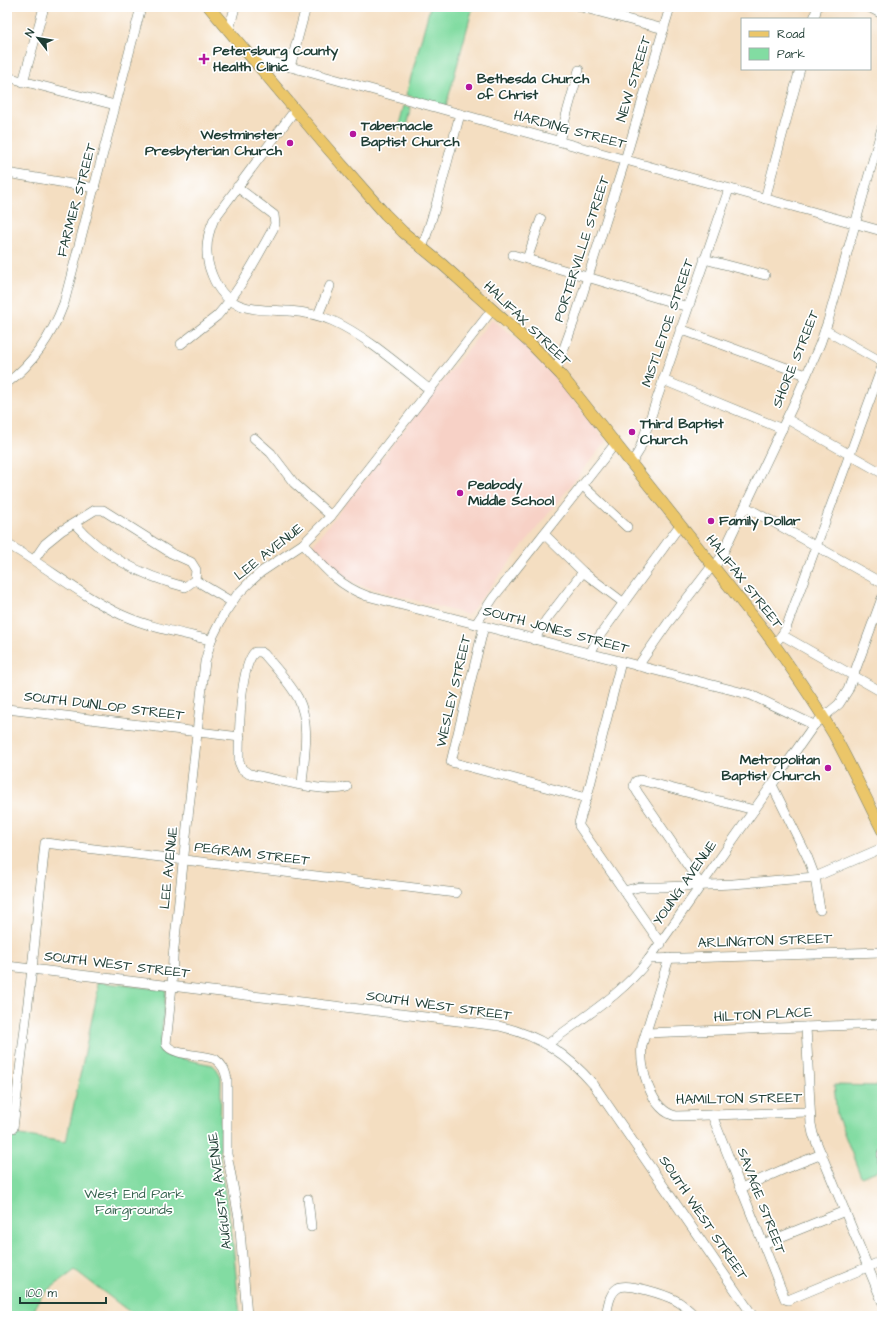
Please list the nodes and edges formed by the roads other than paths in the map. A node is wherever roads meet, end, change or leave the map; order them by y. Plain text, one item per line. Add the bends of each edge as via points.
1 (44, 7) edge
2 (141, 7) edge
3 (209, 7) edge
4 (235, 7) edge
5 (306, 7) edge
6 (581, 7) edge
7 (670, 7) edge
8 (817, 7) edge
9 (869, 7) edge
10 (882, 14) edge
11 (814, 18) edge
12 (664, 29) junction
13 (229, 30) junction
14 (251, 56) junction
15 (290, 67) junction
16 (578, 70) dead end
17 (800, 70) edge
18 (7, 77) edge
19 (23, 82) junction
20 (116, 106) junction
21 (295, 110) junction
22 (460, 114) junction
23 (882, 128) edge
24 (559, 141) junction
25 (625, 160) junction
26 (7, 173) edge
27 (237, 187) junction
28 (95, 188) junction
29 (729, 189) junction
30 (765, 199) junction
31 (541, 219) dead end
32 (855, 223) junction
33 (882, 231) edge
34 (422, 249) junction
35 (513, 254) dead end
36 (527, 259) junction
37 (704, 259) junction
38 (765, 275) dead end
39 (587, 277) junction
40 (330, 286) dead end
41 (230, 299) junction
42 (688, 307) junction
43 (492, 310) junction
44 (318, 315) junction
45 (680, 329) junction
46 (825, 330) junction
47 (181, 344) dead end
48 (882, 362) edge
49 (882, 367) edge
50 (556, 370) junction
51 (806, 375) junction
52 (663, 380) junction
53 (7, 383) edge
54 (430, 390) junction
55 (787, 419) junction
56 (782, 429) junction
57 (254, 438) dead end
58 (615, 444) junction
59 (850, 454) junction
60 (631, 464) junction
61 (882, 473) edge
62 (582, 485) junction
63 (746, 506) junction
64 (331, 516) junction
65 (75, 524) junction
66 (680, 525) junction
67 (627, 527) dead end
68 (544, 534) junction
69 (7, 544) edge
70 (303, 544) junction
71 (816, 546) junction
72 (34, 560) junction
73 (713, 567) junction
74 (583, 572) junction
75 (195, 580) junction
76 (882, 583) edge
77 (882, 598) edge
78 (232, 602) junction
79 (624, 603) junction
80 (480, 625) junction
81 (782, 635) junction
82 (211, 640) junction
83 (534, 640) junction
84 (774, 644) junction
85 (590, 654) junction
86 (621, 662) junction
87 (638, 666) junction
88 (853, 676) junction
89 (882, 692) edge
90 (7, 709) edge
91 (819, 721) junction
92 (197, 731) junction
93 (240, 737) junction
94 (302, 784) junction
95 (772, 785) junction
96 (347, 787) dead end
97 (587, 798) junction
98 (754, 810) junction
99 (882, 830) edge
100 (882, 848) edge
101 (184, 860) junction
102 (815, 877) junction
103 (701, 885) junction
104 (624, 891) junction
105 (456, 893) dead end
106 (820, 910) dead end
107 (660, 944) junction
108 (882, 952) edge
109 (669, 958) junction
110 (649, 959) junction
111 (7, 966) edge
112 (32, 969) junction
113 (172, 986) junction
114 (882, 1024) edge
115 (806, 1027) junction
116 (646, 1034) junction
117 (548, 1044) junction
118 (809, 1112) junction
119 (712, 1115) junction
120 (13, 1128) dead end
121 (882, 1153) edge
122 (822, 1154) junction
123 (882, 1168) edge
124 (741, 1188) junction
125 (308, 1199) dead end
126 (845, 1211) junction
127 (310, 1227) dead end
128 (763, 1244) junction
129 (882, 1260) edge
130 (868, 1266) junction
131 (882, 1301) edge
132 (247, 1316) edge
133 (606, 1316) edge
134 (695, 1316) edge
135 (753, 1316) edge

1 - 19 street
2 - 20 street, FARMER STREET
3 - 13 main road, HALIFAX STREET
4 - 13 street
5 - 15 street
6 - 12 street
7 - 12 street, NEW STREET
8 - 11 street
9 - 10 street
12 - 25 street, NEW STREET
13 - 14 main road, HALIFAX STREET
14 - 15 street, HARDING STREET
14 - 21 main road, HALIFAX STREET
15 - 22 street, HARDING STREET
16 - 24 street
17 - 30 street
18 - 19 street
19 - 20 street
20 - 28 street, FARMER STREET
21 - 27 street
21 - 34 main road, HALIFAX STREET via 378,206
22 - 24 street, HARDING STREET
22 - 34 street
23 - 32 street, SHORE STREET
24 - 25 street, HARDING STREET
25 - 29 street, HARDING STREET
25 - 39 street, PORTERVILLE STREET
26 - 28 street
27 - 41 street via 214,219 206,245 214,281
27 - 41 street via 272,214 275,224
28 - 53 street, FARMER STREET via 58,321 33,359
29 - 30 street, HARDING STREET
29 - 37 street, MISTLETOE STREET
30 - 32 street, HARDING STREET
31 - 36 street
32 - 33 street, HARDING STREET
32 - 46 street, SHORE STREET
34 - 43 main road, HALIFAX STREET
35 - 36 street
36 - 39 street
37 - 38 street
37 - 42 street, MISTLETOE STREET
39 - 42 street
39 - 50 street, PORTERVILLE STREET
40 - 44 street
41 - 44 street via 253,309
41 - 47 street via 217,316
42 - 45 street, MISTLETOE STREET
43 - 50 main road, HALIFAX STREET
43 - 54 street, LEE AVENUE
44 - 54 street via 355,332
45 - 51 street
45 - 52 street, MISTLETOE STREET
46 - 48 street
46 - 51 street, SHORE STREET
49 - 59 street
50 - 58 main road, HALIFAX STREET
51 - 55 street, SHORE STREET
52 - 56 street
52 - 60 street, MISTLETOE STREET via 640,451
54 - 64 street, LEE AVENUE
55 - 56 street, SHORE STREET
55 - 59 street
56 - 63 street, SHORE STREET
57 - 64 street via 271,453 294,483
58 - 60 main road, HALIFAX STREET
58 - 62 street, WESLEY STREET
59 - 61 street
59 - 71 street
60 - 66 main road, HALIFAX STREET
62 - 67 street
62 - 68 street, WESLEY STREET
63 - 71 street
63 - 73 street, SHORE STREET via 721,557
64 - 70 street, LEE AVENUE
65 - 72 street via 45,544
65 - 75 street via 103,550 139,571 185,587
65 - 75 street via 95,510 103,510 171,553 191,562 196,570
66 - 73 main road, HALIFAX STREET
66 - 79 street
68 - 74 street
68 - 80 street, WESLEY STREET via 493,598
69 - 72 street
70 - 78 street, LEE AVENUE via 261,572
70 - 80 street, SOUTH JONES STREET via 333,576 358,593
71 - 76 street
71 - 81 street
72 - 82 street via 122,615 160,629
73 - 84 main road, HALIFAX STREET
73 - 87 street, SHORE STREET via 668,623
74 - 79 street
74 - 83 street
75 - 78 street
77 - 88 street, YOUNG AVENUE
78 - 82 street, LEE AVENUE
79 - 85 street via 598,638
80 - 83 street, SOUTH JONES STREET
80 - 97 street, WESLEY STREET via 452,762
81 - 84 street
81 - 88 street
82 - 92 street, LEE AVENUE via 205,662
83 - 85 street, SOUTH JONES STREET
84 - 91 main road, HALIFAX STREET
85 - 86 street, SOUTH JONES STREET
86 - 87 street, SOUTH JONES STREET
86 - 97 street
87 - 91 street, SOUTH JONES STREET via 751,695
88 - 89 street
88 - 91 street, YOUNG AVENUE via 843,698
90 - 92 street, SOUTH DUNLOP STREET
91 - 95 street, YOUNG AVENUE
91 - 99 main road, HALIFAX STREET via 843,752
92 - 93 street, SOUTH DUNLOP STREET
92 - 101 street, LEE AVENUE
93 - 94 street via 239,762 245,772
93 - 94 street via 243,686 250,660 255,652 261,652 294,691 304,717
94 - 96 street via 327,789
95 - 98 street, YOUNG AVENUE
95 - 102 street
97 - 104 street via 579,826
98 - 103 street, YOUNG AVENUE
98 - 103 street via 655,783 638,780 634,783
100 - 102 street
101 - 105 street, PEGRAM STREET
101 - 112 street, PEGRAM STREET via 45,843
101 - 113 street, LEE AVENUE
102 - 103 street
102 - 106 street
103 - 104 street via 638,887
103 - 107 street, YOUNG AVENUE
104 - 107 street
107 - 110 street, YOUNG AVENUE
108 - 109 street, ARLINGTON STREET
109 - 110 street, ARLINGTON STREET
109 - 116 street, HAMILTON STREET
110 - 117 street, YOUNG AVENUE via 627,984
111 - 112 street, SOUTH WEST STREET
112 - 113 street, SOUTH WEST STREET
112 - 120 street
113 - 117 street, SOUTH WEST STREET via 499,1026
113 - 132 street, AUGUSTA AVENUE via 166,1039 168,1048 174,1052 215,1059 223,1066 227,1079 227,1154 239,1218
114 - 115 street, HILTON PLACE
115 - 116 street, HILTON PLACE
115 - 118 street
116 - 119 street, HAMILTON STREET via 641,1053 643,1068 658,1104 672,1115
117 - 135 street, SOUTH WEST STREET via 571,1060 594,1085
118 - 119 street, HAMILTON STREET
118 - 122 street via 813,1134
119 - 124 street, SAVAGE STREET
121 - 123 street
122 - 124 street
122 - 126 street
124 - 128 street, SAVAGE STREET
125 - 127 street
126 - 128 street
126 - 130 street
128 - 130 street, SAVAGE STREET via 784,1298 788,1300
129 - 130 street
130 - 131 street
133 - 134 street via 612,1294 622,1286 670,1298

